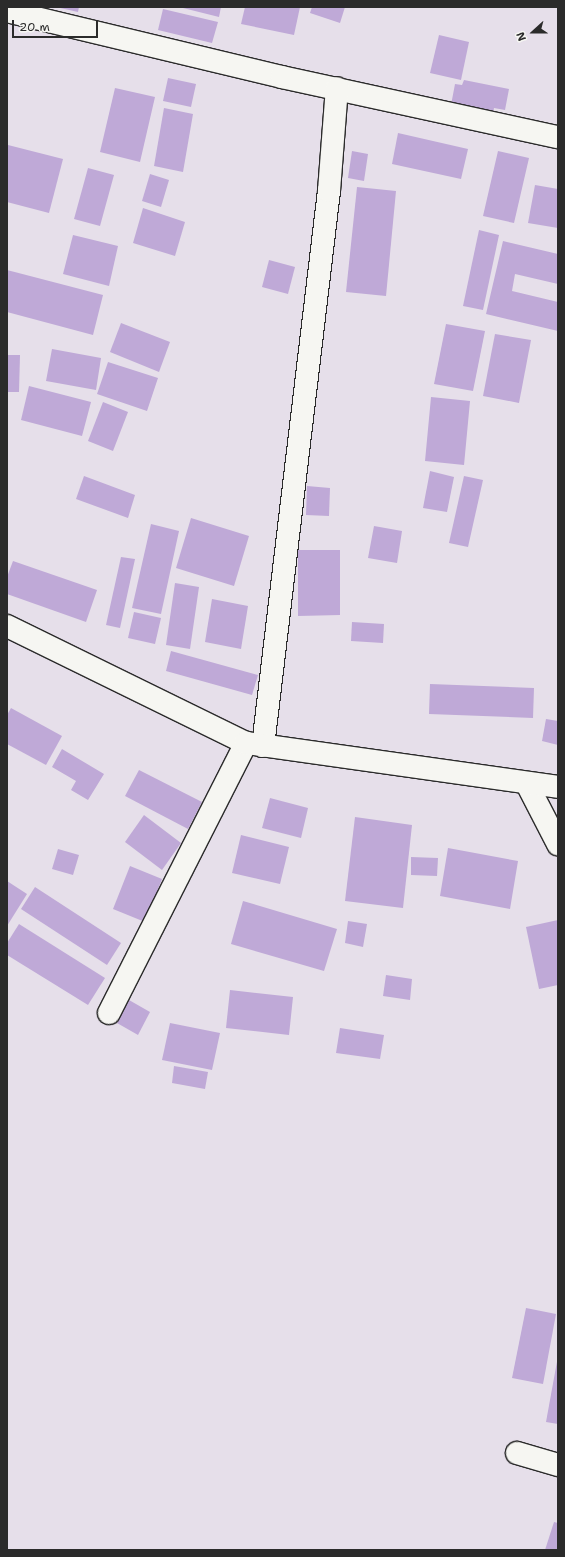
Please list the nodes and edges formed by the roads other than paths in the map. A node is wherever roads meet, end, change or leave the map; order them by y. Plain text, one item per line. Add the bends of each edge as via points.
1 (7, 11) edge
2 (337, 88) junction
3 (558, 137) edge
4 (7, 626) edge
5 (255, 744) junction
6 (527, 784) junction
7 (558, 788) edge
8 (558, 844) edge
9 (109, 1013) dead end
10 (517, 1453) dead end
11 (558, 1465) edge

1 - 2 street
2 - 3 street
2 - 5 street via 329,191
4 - 5 street
5 - 6 street
5 - 9 street
6 - 7 street
6 - 8 street
10 - 11 street

